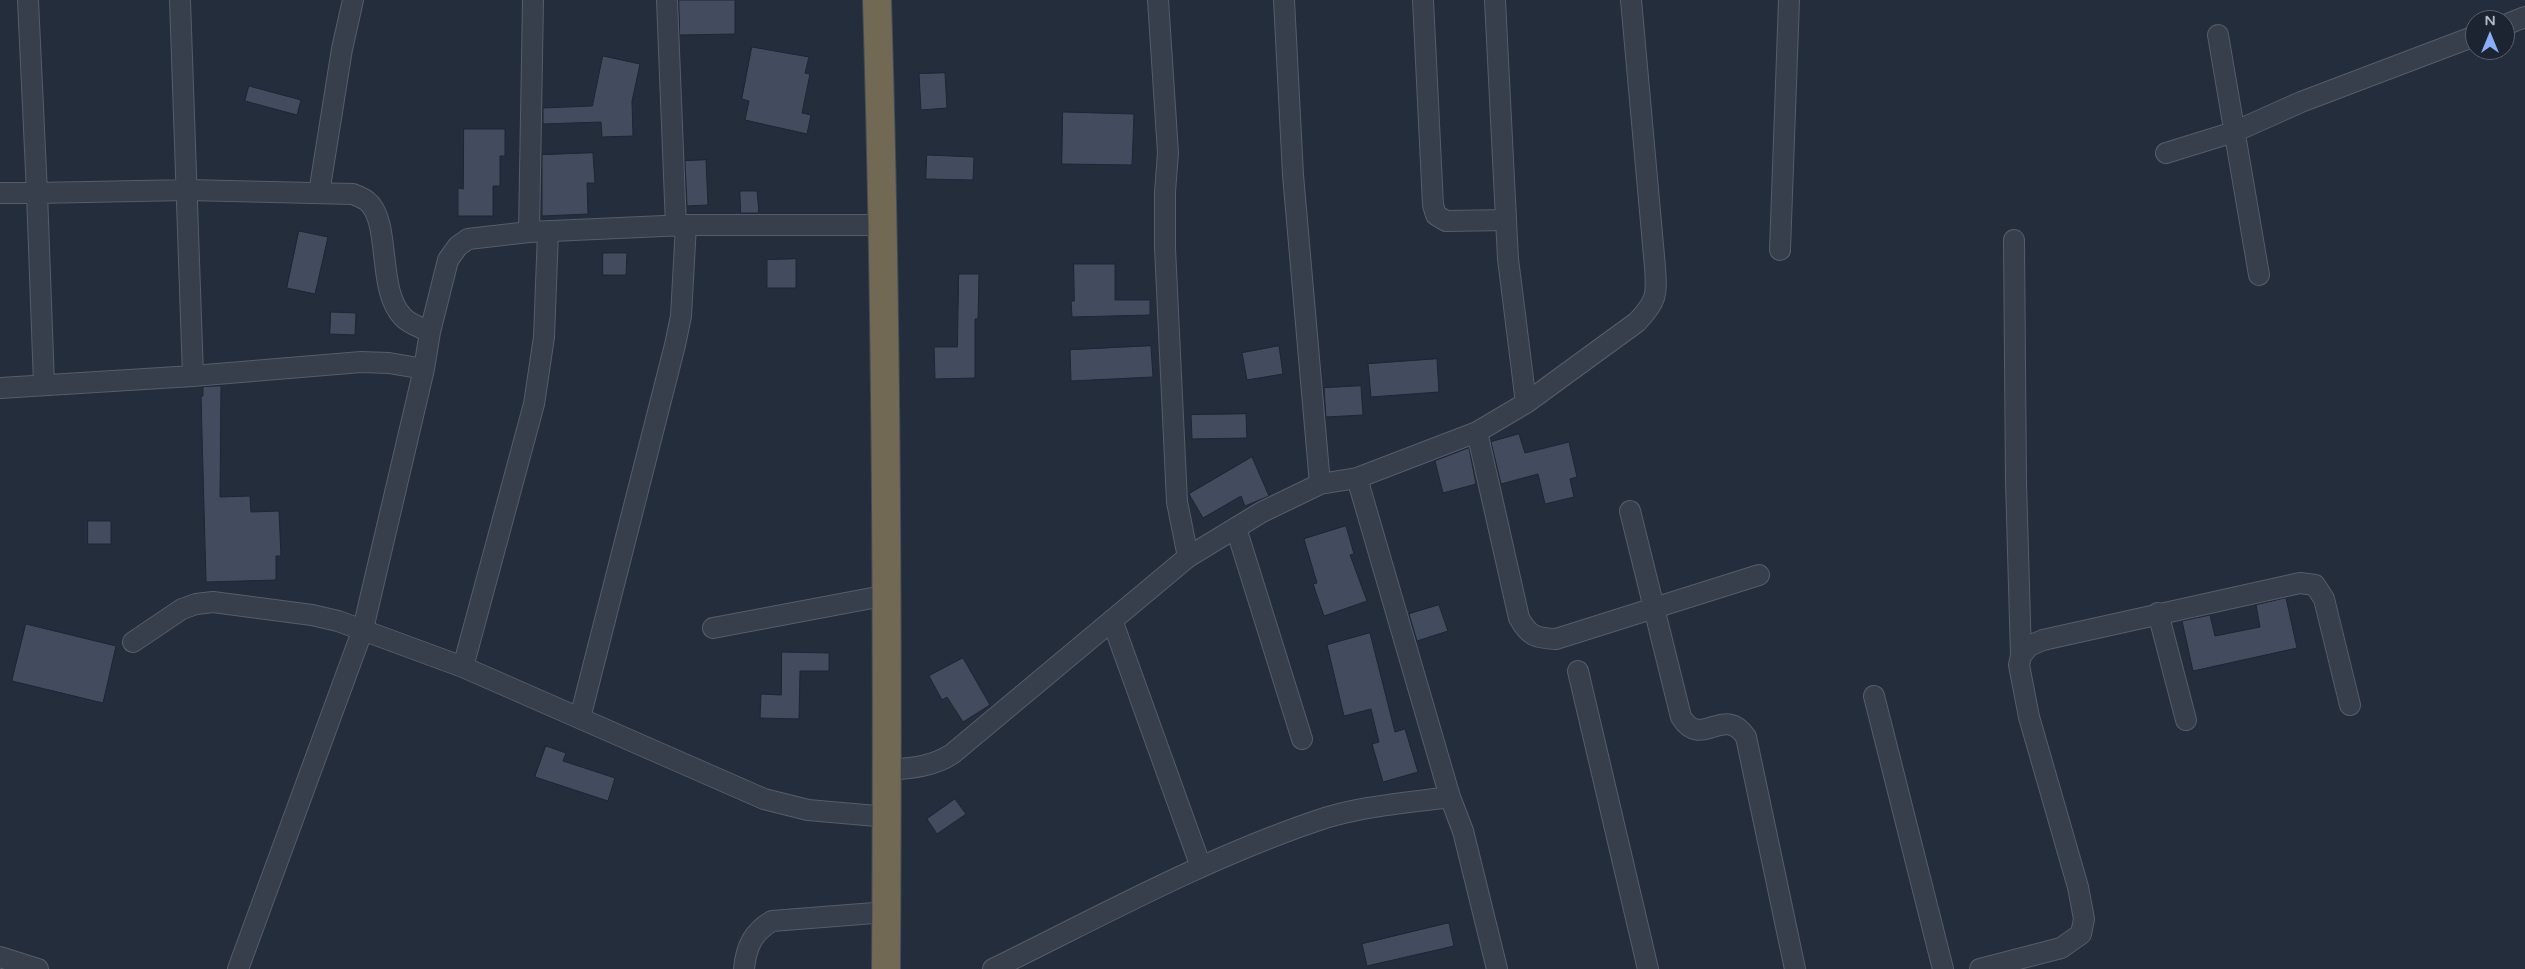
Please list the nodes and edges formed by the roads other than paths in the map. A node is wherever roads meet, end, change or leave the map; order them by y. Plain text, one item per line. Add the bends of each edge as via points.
1 (28, 0) edge
2 (180, 0) edge
3 (353, 0) edge
4 (533, 0) edge
5 (668, 0) edge
6 (877, 0) edge
7 (1158, 0) edge
8 (1284, 0) edge
9 (1423, 0) edge
10 (1495, 0) edge
11 (1631, 0) edge
12 (1789, 0) edge
13 (2218, 35) dead end
14 (2465, 40) edge
15 (2234, 132) junction
16 (2166, 153) dead end
17 (188, 190) junction
18 (0, 193) edge
19 (38, 193) junction
20 (319, 193) junction
21 (1506, 220) junction
22 (681, 225) junction
23 (884, 225) junction
24 (539, 232) junction
25 (2014, 240) dead end
26 (1780, 250) dead end
27 (2259, 275) dead end
28 (430, 332) junction
29 (424, 369) junction
30 (192, 376) junction
31 (44, 386) junction
32 (0, 388) edge
33 (1526, 403) junction
34 (1476, 432) junction
35 (1357, 478) junction
36 (1320, 484) junction
37 (1630, 511) dead end
38 (1236, 528) junction
39 (1188, 557) junction
40 (1759, 575) dead end
41 (888, 595) junction
42 (1654, 608) junction
43 (2158, 613) junction
44 (1112, 620) junction
45 (712, 628) dead end
46 (363, 629) junction
47 (133, 642) dead end
48 (2021, 656) junction
49 (463, 667) junction
50 (1578, 671) dead end
51 (1874, 696) dead end
52 (2350, 705) dead end
53 (580, 718) junction
54 (2186, 720) dead end
55 (1302, 739) dead end
56 (888, 770) junction
57 (1450, 797) junction
58 (888, 817) junction
59 (1201, 867) junction
60 (887, 912) junction
61 (0, 957) edge
62 (38, 969) edge
63 (238, 969) edge
64 (744, 969) edge
65 (886, 969) edge
66 (993, 969) edge
67 (1497, 969) edge
68 (1648, 969) edge
69 (1795, 969) edge
70 (1943, 969) edge
71 (1980, 969) edge

1 - 19 street
2 - 17 street
3 - 20 street
4 - 24 street
5 - 22 street
6 - 23 highway
7 - 39 street via 1168,153 1166,248 1177,502
8 - 36 street via 1293,175
9 - 21 street via 1436,215 1446,221
10 - 21 street
11 - 33 street via 1655,267 1656,288 1652,307 1637,322
12 - 26 street
13 - 15 street
14 - 15 street via 2302,102
15 - 16 street
15 - 27 street
17 - 19 street
17 - 20 street
17 - 30 street
18 - 19 street
19 - 31 street
20 - 28 street via 353,194 368,201 377,215 389,289 396,306 403,318
21 - 33 street
22 - 23 street
22 - 24 street
22 - 53 street via 681,316
23 - 41 highway
24 - 28 street via 468,239 458,246 448,260
24 - 49 street via 544,337 534,404
25 - 48 street
28 - 29 street
29 - 30 street via 361,362
29 - 46 street
30 - 31 street
31 - 32 street
33 - 34 street
34 - 35 street
34 - 42 street via 1519,618 1526,630 1539,638 1556,639
35 - 36 street
35 - 57 street
36 - 38 street
37 - 42 street
38 - 39 street
38 - 55 street
39 - 44 street
40 - 42 street
41 - 45 street
41 - 56 highway
42 - 69 street via 1686,726 1701,731 1733,724 1746,737
43 - 48 street via 2043,640 2029,646
43 - 52 street via 2300,583 2315,585 2324,599
43 - 54 street
44 - 56 street via 942,761
44 - 59 street
46 - 47 street via 312,615 213,602 182,609
46 - 49 street
46 - 63 street
48 - 71 street via 2019,665 2029,717 2078,887 2084,919 2081,934 2061,948
49 - 53 street
50 - 68 street
51 - 70 street
53 - 58 street via 764,799 808,810
56 - 58 highway
57 - 59 street via 1348,812
57 - 67 street via 1463,831
58 - 60 highway
59 - 66 street
60 - 64 street via 772,921 759,929 750,942
60 - 65 highway
61 - 62 street

